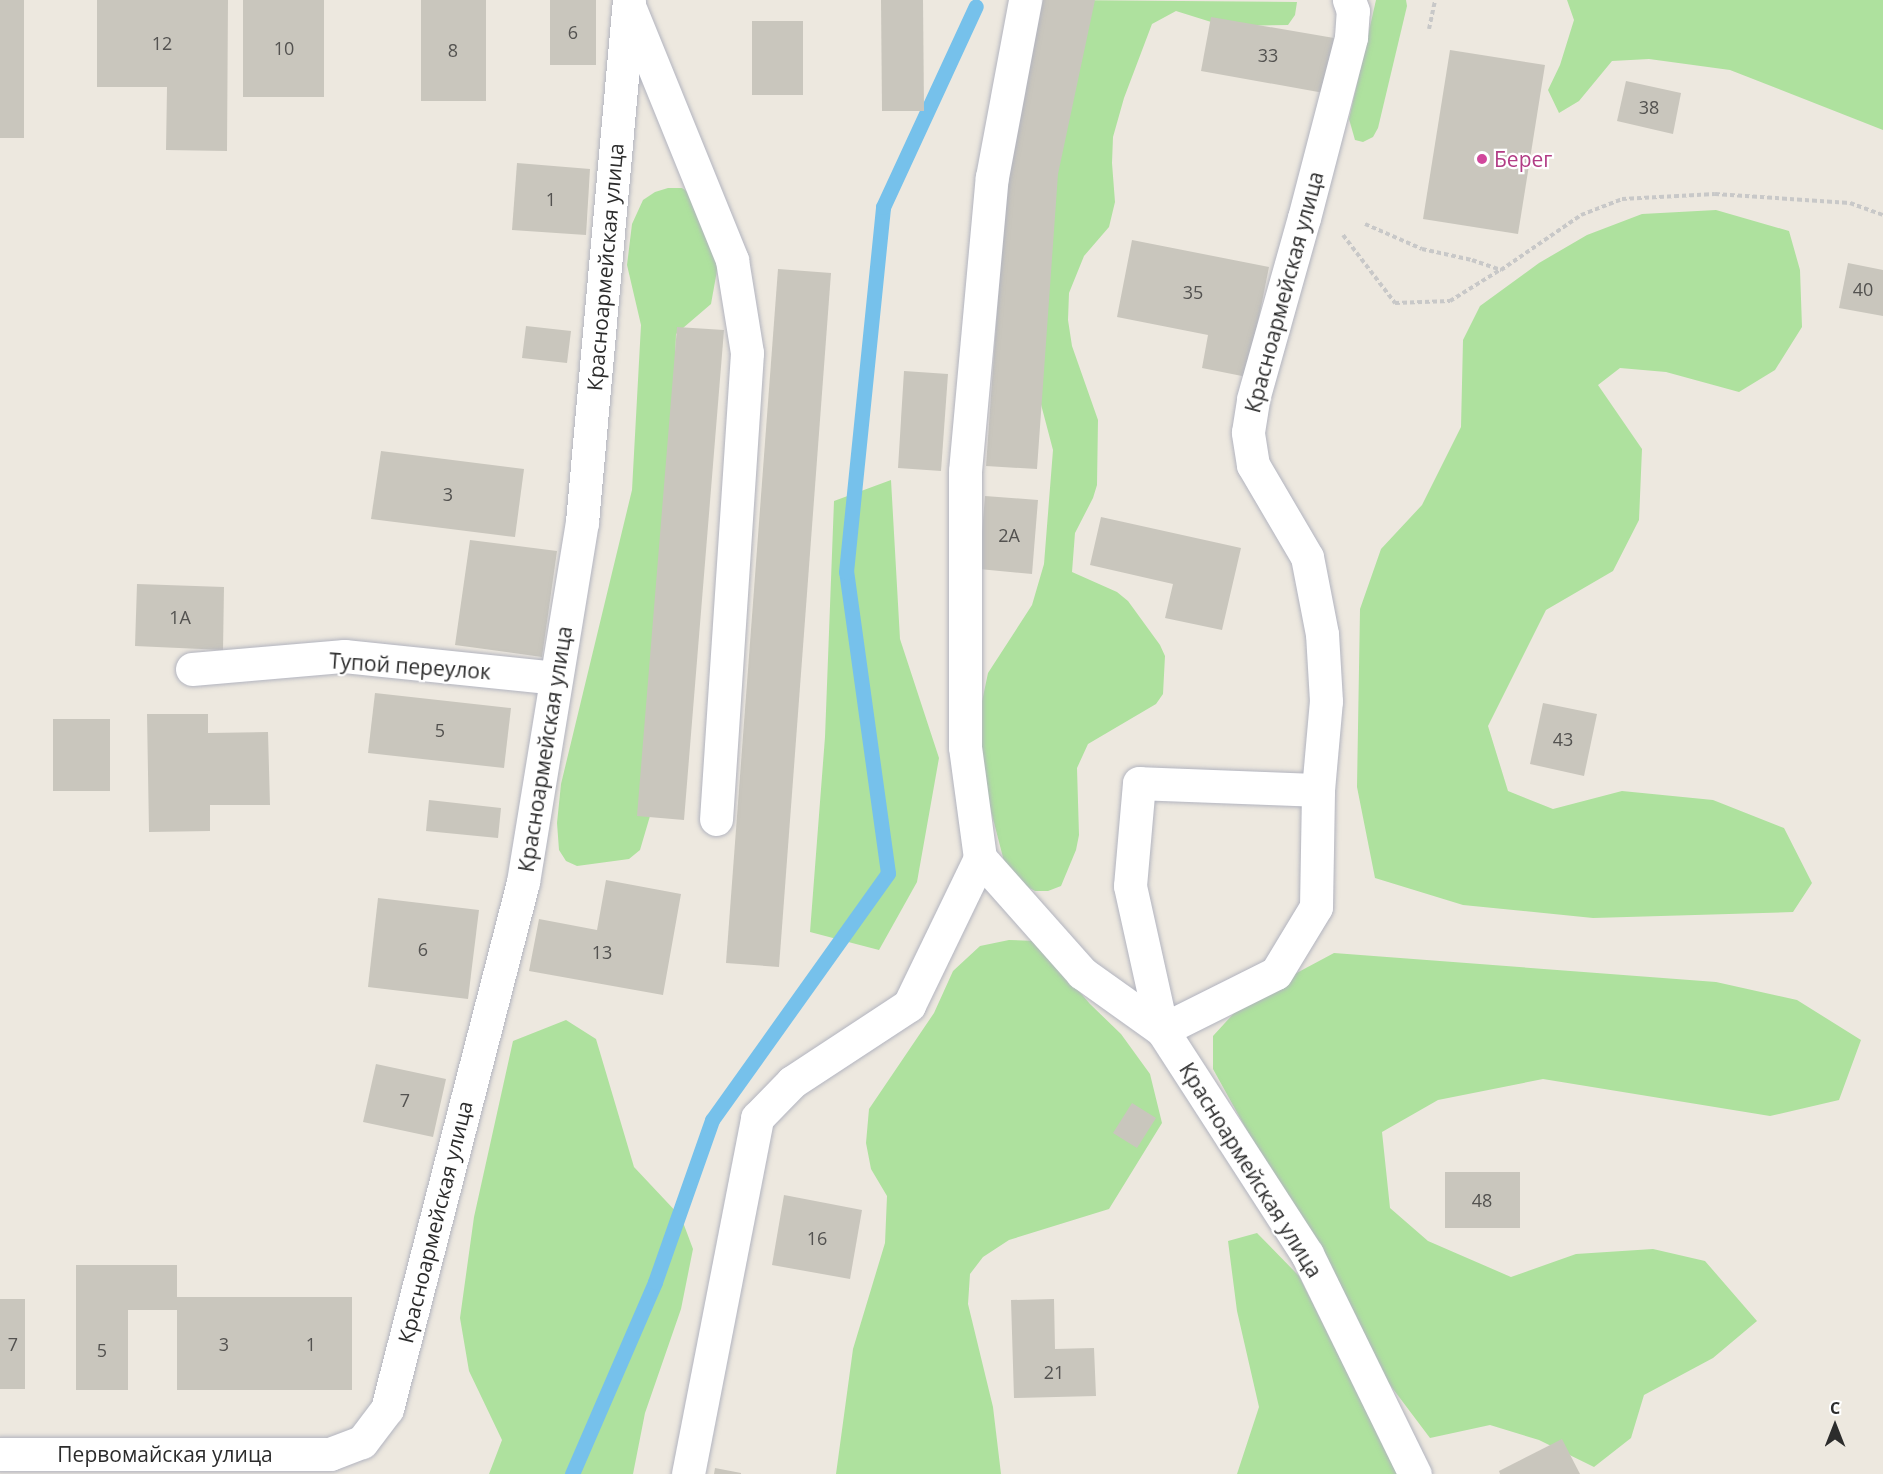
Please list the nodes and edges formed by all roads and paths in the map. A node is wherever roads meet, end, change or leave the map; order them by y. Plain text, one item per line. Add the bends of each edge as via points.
1 (1025, 0) edge
2 (1349, 0) edge
3 (1435, 0) edge
4 (629, 3) edge
5 (1429, 29) dead end
6 (1883, 215) edge
7 (1365, 224) dead end
8 (1338, 229) dead end
9 (1500, 270) junction
10 (192, 669) dead end
11 (556, 678) junction
12 (1318, 790) junction
13 (716, 819) dead end
14 (980, 858) junction
15 (1162, 1030) junction
16 (0, 1454) edge
17 (330, 1454) joint
18 (688, 1474) edge
19 (1415, 1474) edge

1 - 14 street via 992,177 965,471 965,747
2 - 12 street, Красноармейская улица via 1353,11 1351,37 1253,399 1248,432 1253,465 1306,557 1322,634 1326,700
3 - 5 path
4 - 11 street, Красноармейская улица via 582,522
4 - 13 street via 732,260 747,353
6 - 9 path via 1850,203 1715,194 1622,199 1581,215
7 - 9 path via 1422,249
8 - 9 path via 1395,303 1450,302
10 - 11 street, Тупой переулок via 344,656
11 - 17 street, Красноармейская улица via 523,882 387,1409 362,1442
12 - 15 street, Красноармейская улица via 1316,907 1275,973
12 - 15 street via 1139,783 1130,886
14 - 15 street, Красноармейская улица via 1082,973
14 - 18 street via 909,1005 792,1082 757,1118
15 - 19 street, Красноармейская улица via 1307,1254
16 - 17 street, Первомайская улица

